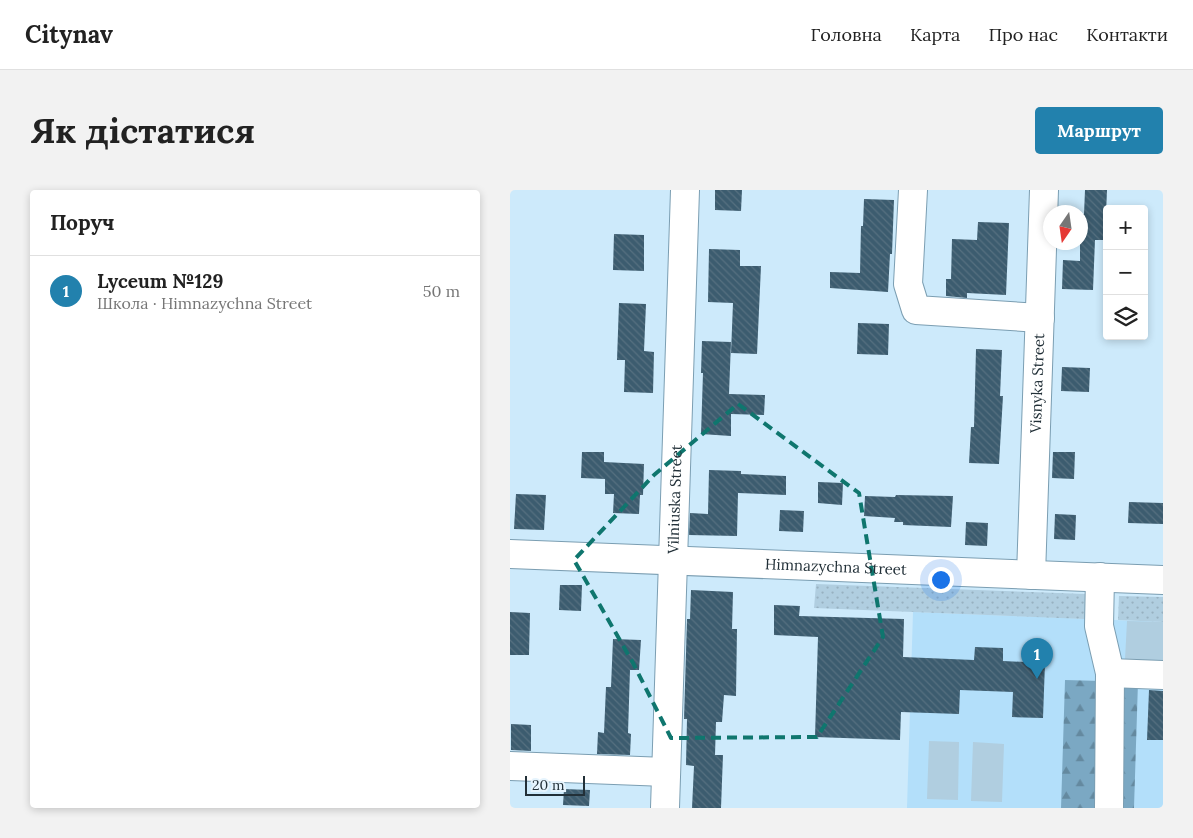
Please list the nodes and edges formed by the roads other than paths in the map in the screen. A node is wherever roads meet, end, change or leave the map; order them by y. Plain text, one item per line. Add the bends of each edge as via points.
1 (685, 190) edge
2 (913, 190) edge
3 (1044, 190) edge
4 (1040, 318) junction
5 (510, 554) edge
6 (673, 561) junction
7 (1031, 574) junction
8 (1100, 577) junction
9 (1163, 580) edge
10 (1110, 673) junction
11 (1163, 674) edge
12 (510, 766) edge
13 (666, 772) junction
14 (665, 808) edge
15 (1109, 808) edge

1 - 6 street, Vilniuska Street
2 - 4 street via 908,284 916,310
3 - 4 street, Visnyka Street
4 - 7 street, Visnyka Street
5 - 6 street, Himnazychna Street
6 - 7 street, Himnazychna Street
6 - 13 street, Vilniuska Street
7 - 8 street, Himnazychna Street
8 - 9 street, Himnazychna Street
8 - 10 street via 1099,626
10 - 11 street
10 - 15 street
12 - 13 street
13 - 14 street, Vilniuska Street

